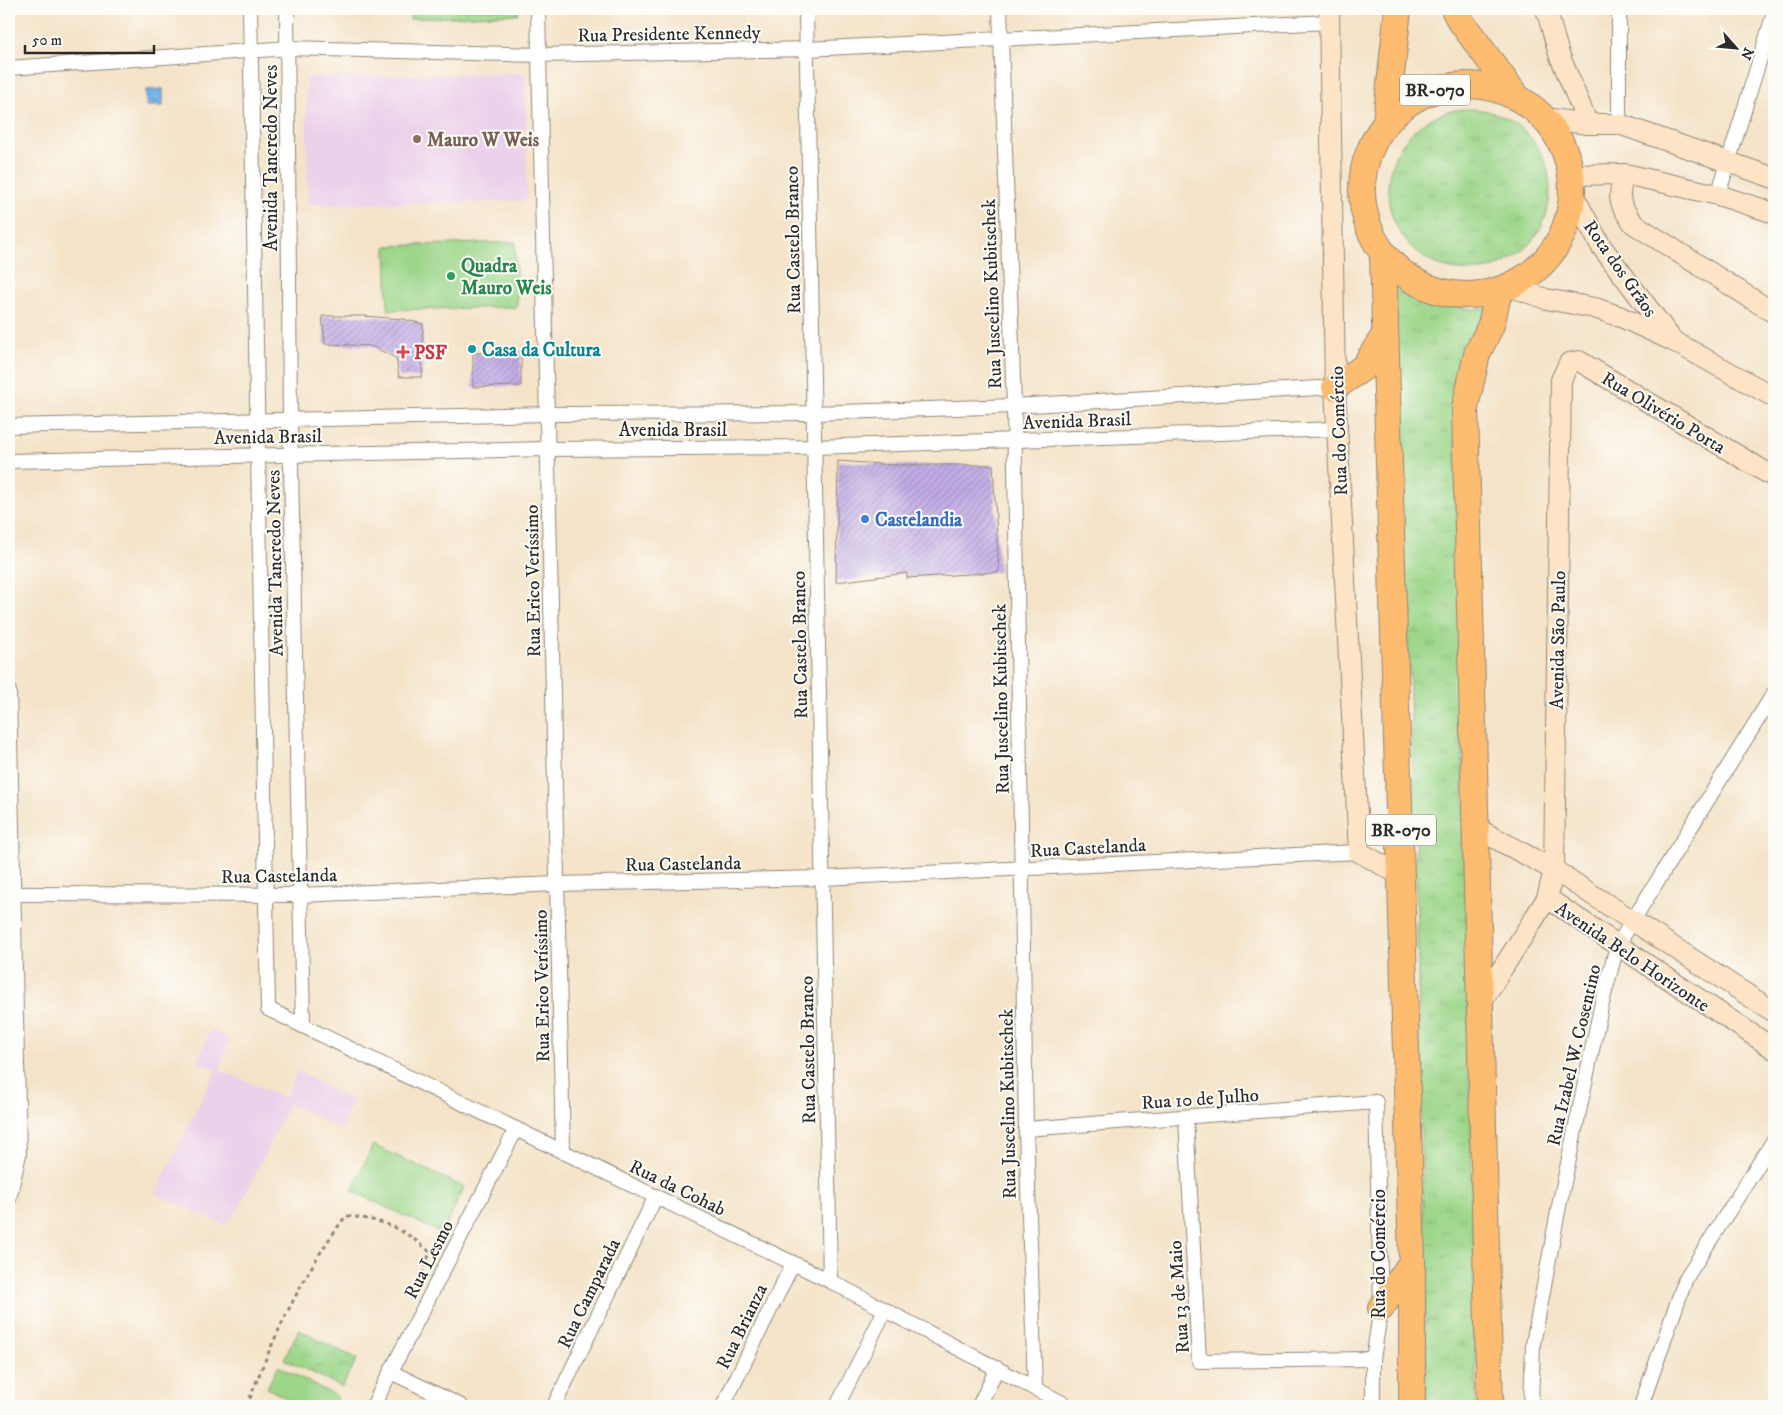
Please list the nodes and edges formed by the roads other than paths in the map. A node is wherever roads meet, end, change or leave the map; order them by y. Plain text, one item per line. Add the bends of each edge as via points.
1 (250, 9) edge
2 (288, 9) edge
3 (538, 9) edge
4 (806, 9) edge
5 (1000, 9) edge
6 (1398, 9) edge
7 (1546, 9) edge
8 (1619, 9) edge
9 (1459, 12) edge
10 (1774, 13) edge
11 (1329, 15) edge
12 (1000, 40) junction
13 (289, 48) junction
14 (807, 49) junction
15 (251, 51) junction
16 (539, 55) junction
17 (9, 68) edge
18 (1516, 96) junction
19 (1545, 118) junction
20 (1386, 122) junction
21 (1588, 124) junction
22 (1619, 124) junction
23 (1728, 163) junction
24 (1625, 174) junction
25 (1774, 178) edge
26 (1571, 184) junction
27 (1718, 195) junction
28 (1774, 213) edge
29 (1383, 254) junction
30 (1505, 289) junction
31 (1774, 313) edge
32 (1384, 336) junction
33 (1673, 341) junction
34 (1561, 380) joint
35 (1335, 387) junction
36 (1774, 397) edge
37 (1014, 406) junction
38 (814, 413) junction
39 (547, 414) junction
40 (256, 420) junction
41 (290, 420) junction
42 (9, 426) edge
43 (1338, 429) junction
44 (1015, 441) junction
45 (814, 447) junction
46 (548, 449) junction
47 (290, 454) junction
48 (257, 455) junction
49 (9, 461) edge
50 (1774, 477) edge
51 (9, 691) edge
52 (1774, 693) edge
53 (1476, 828) junction
54 (1358, 852) junction
55 (1021, 869) junction
56 (1554, 870) junction
57 (1402, 876) junction
58 (823, 878) junction
59 (558, 884) junction
60 (11, 894) edge
61 (299, 895) junction
62 (265, 896) junction
63 (1547, 898) junction
64 (1632, 921) junction
65 (1617, 946) junction
66 (1480, 1004) junction
67 (268, 1009) joint
68 (1774, 1012) edge
69 (303, 1026) junction
70 (1774, 1049) edge
71 (1376, 1102) joint
72 (1186, 1118) junction
73 (516, 1129) junction
74 (1026, 1129) junction
75 (1774, 1140) edge
76 (563, 1152) junction
77 (656, 1196) junction
78 (9, 1199) edge
79 (1412, 1262) junction
80 (794, 1263) junction
81 (830, 1281) junction
82 (1381, 1308) junction
83 (885, 1310) junction
84 (1373, 1359) junction
85 (997, 1368) junction
86 (391, 1372) junction
87 (1035, 1388) junction
88 (373, 1406) edge
89 (461, 1406) edge
90 (554, 1406) edge
91 (723, 1406) edge
92 (837, 1406) edge
93 (979, 1406) edge
94 (1068, 1406) edge
95 (1373, 1406) edge
96 (1412, 1406) edge
97 (1490, 1406) edge
98 (1531, 1406) edge
99 (1641, 1406) edge

1 - 15 street, Avenida Tancredo Neves
2 - 13 street, Avenida Tancredo Neves
3 - 16 street, Rua Erico Veríssimo
4 - 14 street, Rua Castelo Branco
5 - 12 street, Rua Juscelino Kubitschek
6 - 20 highway, BR-070
7 - 21 street via 1559,54
8 - 22 street
9 - 18 highway, BR-070
10 - 23 street
11 - 12 street, Rua Presidente Kennedy
11 - 35 street, Rua do Comércio
12 - 14 street, Rua Presidente Kennedy
12 - 37 street, Rua Juscelino Kubitschek
13 - 15 street, Rua Presidente Kennedy
13 - 16 street, Rua Presidente Kennedy
13 - 41 street, Avenida Tancredo Neves
14 - 16 street, Rua Presidente Kennedy
14 - 38 street, Rua Castelo Branco
15 - 17 street, Rua Presidente Kennedy
15 - 40 street, Avenida Tancredo Neves
16 - 39 street, Rua Erico Veríssimo
18 - 19 highway, BR-070
18 - 20 highway, BR-070 via 1482,85 1446,86 1413,99
19 - 21 street
19 - 26 highway, BR-070 via 1562,144
20 - 29 highway, BR-070 via 1368,153 1361,188 1367,223
21 - 22 street
22 - 23 street
23 - 25 street
23 - 27 street
24 - 26 street
24 - 27 street
24 - 31 street via 1620,188 1620,205 1634,224
26 - 30 highway, BR-070 via 1566,223 1553,250 1532,272
26 - 33 street, Rota dos Grãos via 1601,246
27 - 28 street
29 - 30 highway, BR-070 via 1407,277 1437,291 1470,295
29 - 32 highway, BR-070
30 - 33 street, Rota dos Grãos via 1595,308
30 - 53 highway via 1477,354 1465,408
32 - 35 highway via 1364,367
32 - 57 highway, BR-070
33 - 36 street, Rota dos Grãos
34 - 50 street, Rua Olivério Porta via 1569,363 1579,361
34 - 56 street, Avenida São Paulo
35 - 37 street, Avenida Brasil
35 - 43 street, Rua do Comércio
37 - 38 street, Avenida Brasil
37 - 44 street, Rua Juscelino Kubitschek
38 - 39 street, Avenida Brasil
38 - 45 street, Rua Castelo Branco
39 - 41 street, Avenida Brasil
39 - 46 street, Rua Erico Veríssimo
40 - 41 street, Avenida Brasil
40 - 42 street, Avenida Brasil
40 - 48 street, Avenida Tancredo Neves
41 - 47 street, Avenida Tancredo Neves
43 - 44 street, Avenida Brasil
43 - 54 street, Rua do Comércio
44 - 45 street, Avenida Brasil
44 - 55 street, Rua Juscelino Kubitschek
45 - 46 street, Avenida Brasil
45 - 58 street, Rua Castelo Branco
46 - 47 street, Avenida Brasil
46 - 59 street, Rua Erico Veríssimo
47 - 48 street, Avenida Brasil
47 - 61 street, Avenida Tancredo Neves
48 - 49 street, Avenida Brasil
48 - 62 street, Avenida Tancredo Neves
51 - 60 street
52 - 64 street, Rua Izabel W. Cosentino
53 - 56 street, Avenida Belo Horizonte
53 - 66 highway
54 - 55 street, Rua Castelanda
54 - 57 street
55 - 58 street, Rua Castelanda
55 - 74 street, Rua Juscelino Kubitschek
56 - 63 street, Avenida São Paulo
56 - 64 street, Avenida Belo Horizonte
57 - 79 highway, BR-070
58 - 59 street, Rua Castelanda
58 - 81 street, Rua Castelo Branco
59 - 61 street, Rua Castelanda
59 - 76 street, Rua Erico Veríssimo
60 - 62 street, Rua Castelanda
60 - 78 street via 19,1154
61 - 62 street, Rua Castelanda
61 - 69 street, Avenida Tancredo Neves
62 - 67 street, Avenida Tancredo Neves
63 - 65 street, Avenida Belo Horizonte
63 - 66 street, Avenida Belo Horizonte
64 - 65 street, Rua Izabel W. Cosentino
64 - 68 street, Avenida Belo Horizonte
65 - 70 street, Avenida Belo Horizonte
65 - 98 street, Rua Izabel W. Cosentino via 1601,1007 1532,1344
66 - 97 highway
67 - 69 street, Rua da Cohab
69 - 73 street, Rua da Cohab
71 - 72 street, Rua 10 de Julho
71 - 82 street, Rua do Comércio
72 - 74 street, Rua 10 de Julho
72 - 84 street, Rua 13 de Maio via 1199,1361
73 - 76 street, Rua da Cohab
73 - 86 street, Rua Lesmo
74 - 87 street, Rua Juscelino Kubitschek
75 - 99 street via 1686,1278
76 - 77 street, Rua da Cohab
77 - 80 street, Rua da Cohab
77 - 90 street, Rua Camparada
79 - 82 highway
79 - 96 highway, BR-070
80 - 81 street, Rua da Cohab
80 - 91 street, Rua Brianza
81 - 83 street, Rua da Cohab
82 - 84 street, Rua do Comércio
83 - 85 street, Rua da Cohab
83 - 92 street
84 - 95 street, Rua do Comércio
85 - 87 street, Rua da Cohab
85 - 93 street
86 - 88 street, Rua Lesmo
86 - 89 street
87 - 94 street, Rua da Cohab

